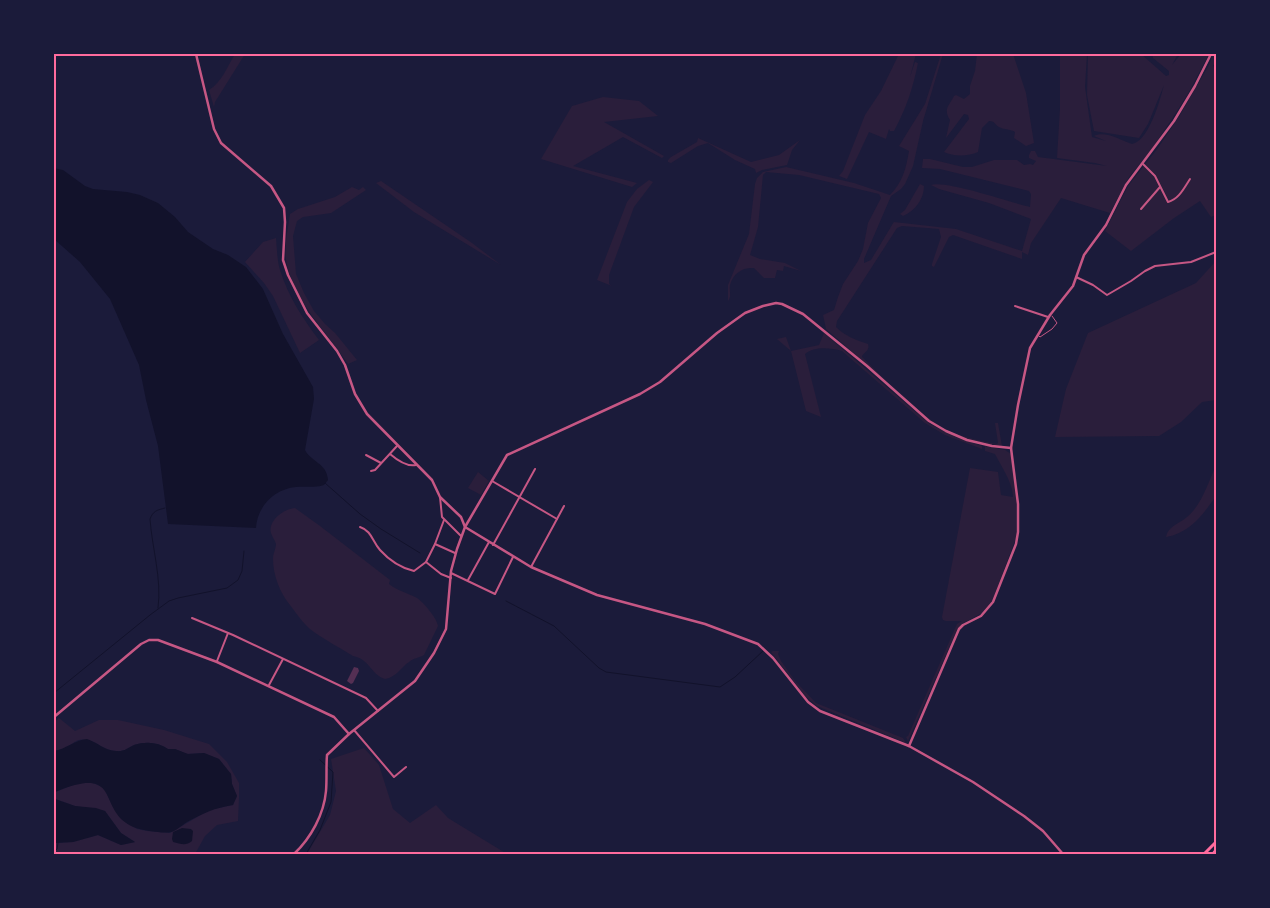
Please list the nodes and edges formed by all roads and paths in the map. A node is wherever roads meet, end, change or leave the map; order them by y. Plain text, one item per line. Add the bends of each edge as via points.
1 (196, 54) edge
2 (1211, 54) edge
3 (1143, 164) junction
4 (1190, 179) dead end
5 (1160, 187) junction
6 (1141, 209) dead end
7 (1216, 252) edge
8 (1076, 277) junction
9 (1015, 306) dead end
10 (1049, 316) junction
11 (1037, 335) junction
12 (398, 446) junction
13 (1011, 448) junction
14 (390, 454) junction
15 (366, 455) dead end
16 (381, 463) junction
17 (416, 464) junction
18 (535, 469) dead end
19 (371, 471) dead end
20 (492, 481) junction
21 (520, 497) junction
22 (440, 498) junction
23 (564, 506) dead end
24 (557, 519) junction
25 (444, 520) junction
26 (360, 527) dead end
27 (466, 528) junction
28 (462, 536) junction
29 (489, 542) junction
30 (435, 544) junction
31 (493, 545) junction
32 (456, 553) junction
33 (513, 556) junction
34 (426, 562) junction
35 (531, 566) junction
36 (451, 573) junction
37 (451, 578) junction
38 (468, 580) junction
39 (192, 618) dead end
40 (228, 634) junction
41 (282, 658) junction
42 (217, 662) junction
43 (268, 686) junction
44 (378, 711) junction
45 (54, 717) edge
46 (354, 730) junction
47 (349, 734) junction
48 (909, 746) junction
49 (406, 767) dead end
50 (1216, 842) edge
51 (1216, 850) edge
52 (294, 854) edge
53 (1063, 854) edge
54 (1204, 854) edge
55 (1212, 854) edge

1 - 12 street via 214,129 221,142 271,186 284,208 283,260 307,313 341,358 366,414
2 - 3 street via 1179,112
3 - 5 street
3 - 8 street via 1126,185 1106,225 1084,255
4 - 5 street via 1170,202
5 - 6 street
7 - 8 street via 1191,262 1155,266 1108,295
8 - 10 street via 1073,286
9 - 10 street
10 - 11 street
10 - 11 lane via 1057,323 1052,329
11 - 13 street via 1030,348
12 - 14 street
12 - 17 street
13 - 20 street via 967,440 929,421 803,314 776,303 744,314 732,322 660,382 640,394 507,455
13 - 48 street via 1018,504 1016,544 994,602 981,616 963,624 959,630
14 - 16 street
14 - 17 street via 405,463
15 - 16 street
16 - 19 street
17 - 22 street via 432,480
18 - 21 street
20 - 21 street
20 - 27 street
21 - 24 street
21 - 31 street
22 - 25 street
22 - 27 street via 460,517
23 - 24 street
24 - 35 street
25 - 28 street
25 - 30 street
26 - 34 street via 368,530 380,550 406,569 414,571
27 - 28 street
27 - 29 street
28 - 32 street
29 - 31 street
29 - 38 street
30 - 32 street
30 - 34 street
31 - 33 street
32 - 36 street
33 - 35 street
33 - 38 street via 495,594
34 - 37 street via 440,574
35 - 48 street via 597,595 705,624 758,644 808,702 820,711
36 - 37 street
36 - 38 street
37 - 44 street via 442,640 415,681
39 - 40 street
40 - 41 street
40 - 42 street
41 - 43 street
41 - 44 street via 366,698
42 - 43 street
42 - 45 street via 165,642 149,640
43 - 47 street via 334,717
44 - 46 street
46 - 47 street
46 - 49 street via 394,777
47 - 52 street via 327,755 326,792 319,818
48 - 53 street via 973,782 1024,816 1043,831
50 - 54 highway
51 - 55 highway

